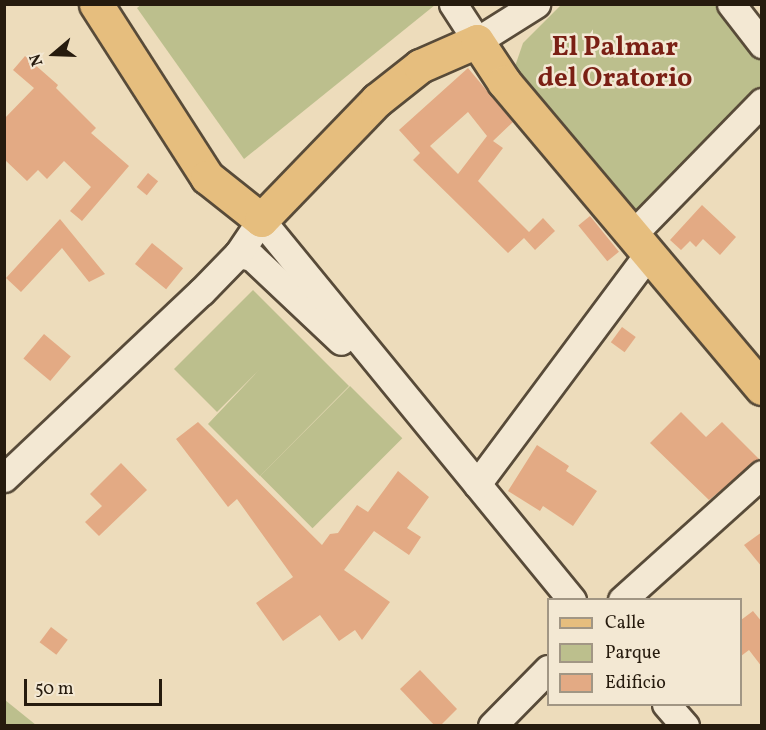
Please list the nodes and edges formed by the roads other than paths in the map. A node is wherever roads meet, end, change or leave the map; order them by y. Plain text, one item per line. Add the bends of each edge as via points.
1 (96, 4) edge
2 (453, 4) edge
3 (536, 4) edge
4 (731, 4) edge
5 (477, 41) junction
6 (762, 44) edge
7 (762, 102) edge
8 (261, 220) junction
9 (641, 244) junction
10 (238, 254) junction
11 (762, 388) edge
12 (422, 417) junction
13 (762, 474) edge
14 (4, 478) edge
15 (477, 484) junction
16 (570, 598) edge
17 (624, 598) edge
18 (547, 671) edge
19 (667, 706) edge
20 (492, 726) edge
21 (685, 726) edge

1 - 8 main road via 207,177
2 - 5 street
3 - 5 street
4 - 6 street
5 - 8 main road via 420,66 377,100
5 - 9 main road via 504,82
7 - 9 street
8 - 10 street
8 - 12 street
9 - 11 main road
9 - 15 street
10 - 12 street via 252,257
10 - 14 street
12 - 15 street
13 - 17 street
15 - 16 street
18 - 20 street
19 - 21 street

